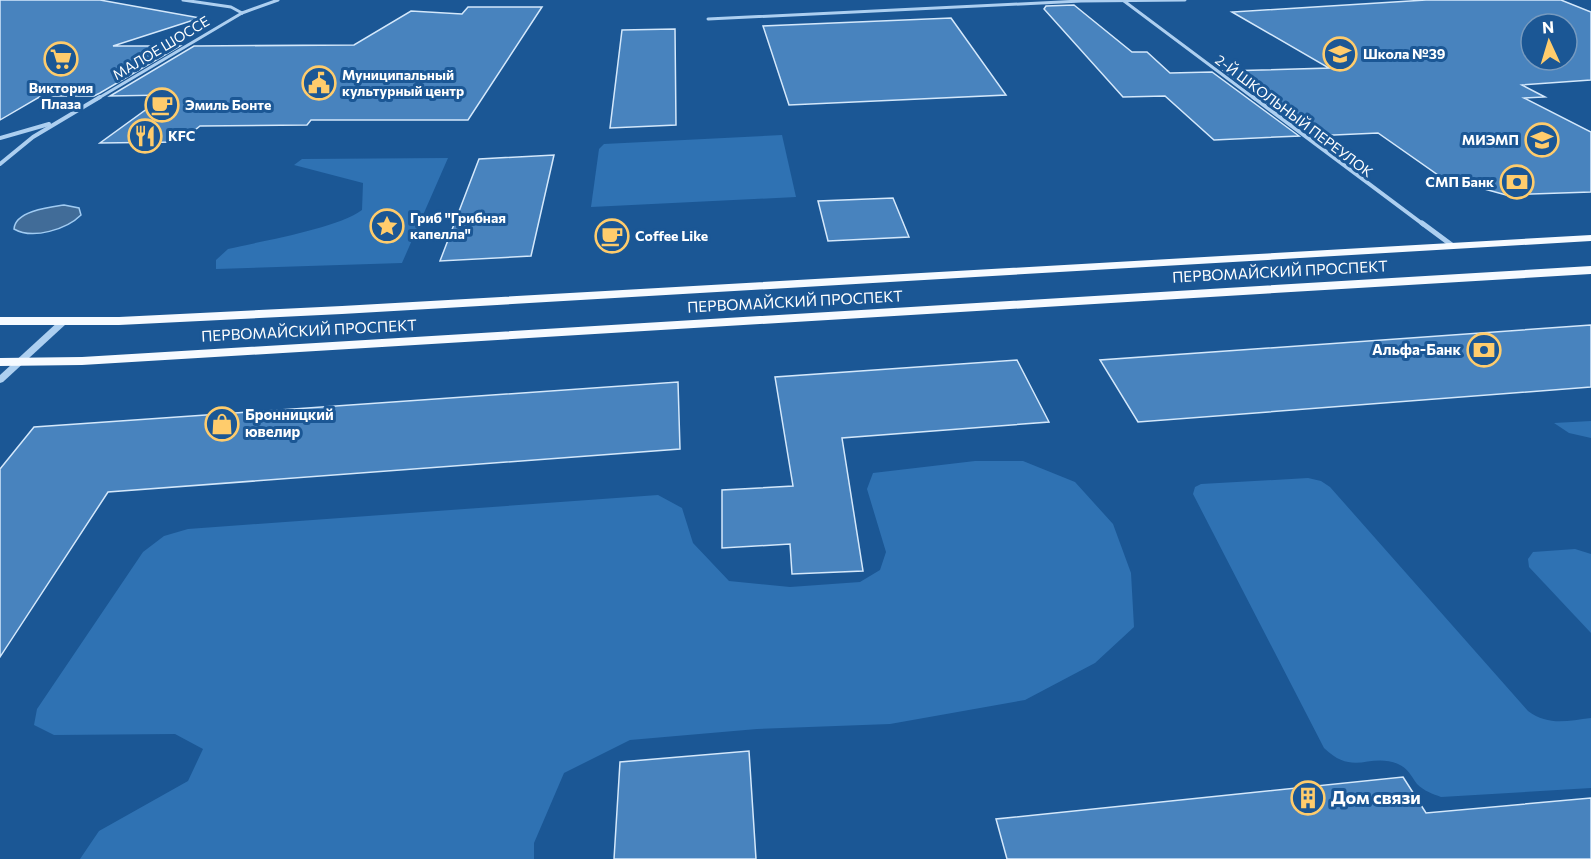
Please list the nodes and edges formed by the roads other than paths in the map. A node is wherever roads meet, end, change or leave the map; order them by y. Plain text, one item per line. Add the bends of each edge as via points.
1 (183, 0) edge
2 (278, 0) edge
3 (1185, 0) edge
4 (1124, 1) edge
5 (242, 13) junction
6 (708, 20) dead end
7 (58, 121) junction
8 (0, 138) edge
9 (0, 164) edge
10 (1591, 238) edge
11 (1453, 246) junction
12 (1591, 270) edge
13 (0, 321) edge
14 (63, 322) junction
15 (0, 362) edge
16 (19, 363) junction
17 (0, 380) edge

1 - 5 street
2 - 5 street, МАЛОЕ ШОССЕ
3 - 4 street
4 - 6 street
4 - 11 street, 2-Й ШКОЛЬНЫЙ ПЕРЕУЛОК
5 - 7 street, МАЛОЕ ШОССЕ
7 - 8 street
7 - 9 street
10 - 11 main road, ПЕРВОМАЙСКИЙ ПРОСПЕКТ
11 - 14 main road, ПЕРВОМАЙСКИЙ ПРОСПЕКТ via 342,310
12 - 16 main road, ПЕРВОМАЙСКИЙ ПРОСПЕКТ
13 - 14 main road, ПЕРВОМАЙСКИЙ ПРОСПЕКТ
14 - 16 street
15 - 16 main road, ПЕРВОМАЙСКИЙ ПРОСПЕКТ
16 - 17 street

